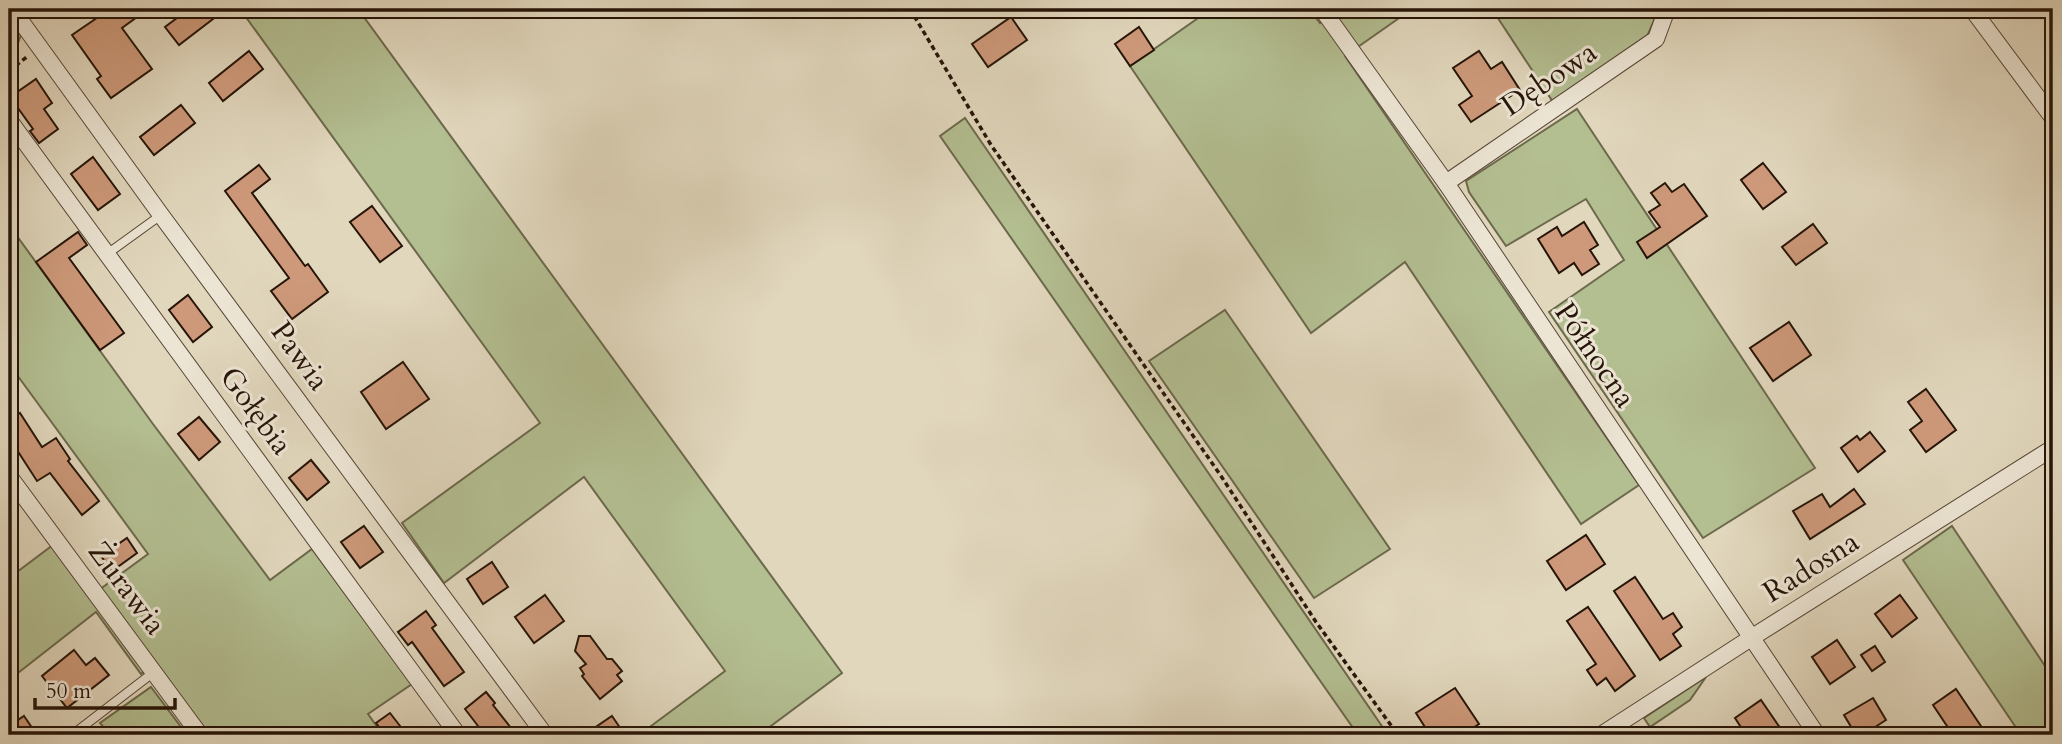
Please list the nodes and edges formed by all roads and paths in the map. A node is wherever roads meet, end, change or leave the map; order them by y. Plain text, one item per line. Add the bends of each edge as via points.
1 (12, 9) edge
2 (910, 9) edge
3 (1322, 9) edge
4 (1667, 9) edge
5 (1972, 9) edge
6 (2053, 118) edge
7 (9, 121) edge
8 (1446, 183) junction
9 (161, 215) junction
10 (107, 254) junction
11 (2053, 448) edge
12 (9, 476) edge
13 (1751, 638) junction
14 (154, 672) junction
15 (72, 735) edge
16 (200, 735) edge
17 (458, 735) edge
18 (545, 735) edge
19 (1398, 735) edge
20 (1601, 735) edge
21 (1817, 735) edge

1 - 9 street, Pawia
2 - 19 path via 991,145
3 - 8 street, Północna
4 - 8 street, Dębowa via 1656,39
5 - 6 street
7 - 10 street, Gołębia
8 - 13 street, Północna
9 - 10 lane
9 - 18 street, Pawia
10 - 17 street, Gołębia
11 - 13 street, Radosna
12 - 14 street, Żurawia
13 - 20 street, Radosna
13 - 21 street, Północna
14 - 15 lane
14 - 16 street, Żurawia

